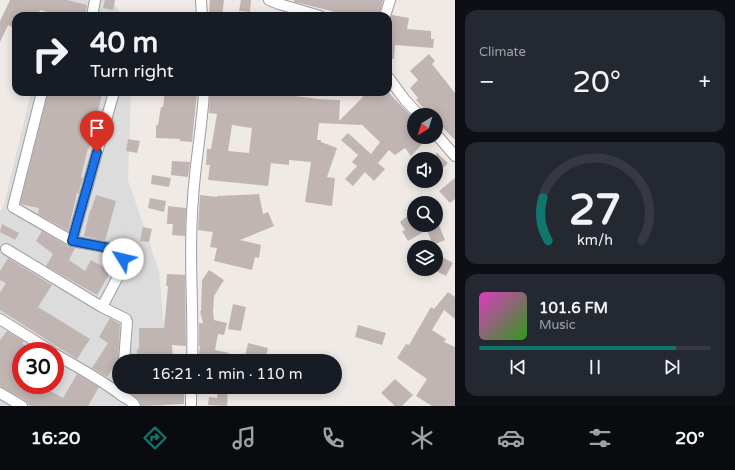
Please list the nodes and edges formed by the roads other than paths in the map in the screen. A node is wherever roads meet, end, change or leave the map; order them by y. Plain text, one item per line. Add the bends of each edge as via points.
1 (95, 0) edge
2 (201, 0) edge
3 (269, 0) edge
4 (390, 0) edge
5 (93, 12) edge
6 (202, 12) edge
7 (306, 12) edge
8 (386, 12) edge
9 (392, 82) edge
10 (41, 96) edge
11 (113, 96) edge
12 (204, 96) edge
13 (412, 108) edge
14 (443, 142) edge
15 (455, 156) edge
16 (72, 241) junction
17 (6, 249) dead end
18 (102, 307) junction
19 (0, 319) edge
20 (37, 342) edge
21 (125, 354) edge
22 (192, 354) edge
23 (64, 359) edge
24 (112, 388) edge
25 (0, 393) edge
26 (124, 394) edge
27 (191, 394) edge
28 (22, 406) edge
29 (135, 406) edge
30 (190, 406) edge

1 - 5 street
2 - 6 street
3 - 7 street
4 - 8 street
9 - 13 street
10 - 16 street via 13,207
11 - 16 street
12 - 22 street via 193,199
14 - 15 street
16 - 18 street via 109,248 123,259 124,265
17 - 18 street
18 - 21 street via 126,319
19 - 20 street
23 - 24 street
25 - 28 street
26 - 29 street
27 - 30 street

